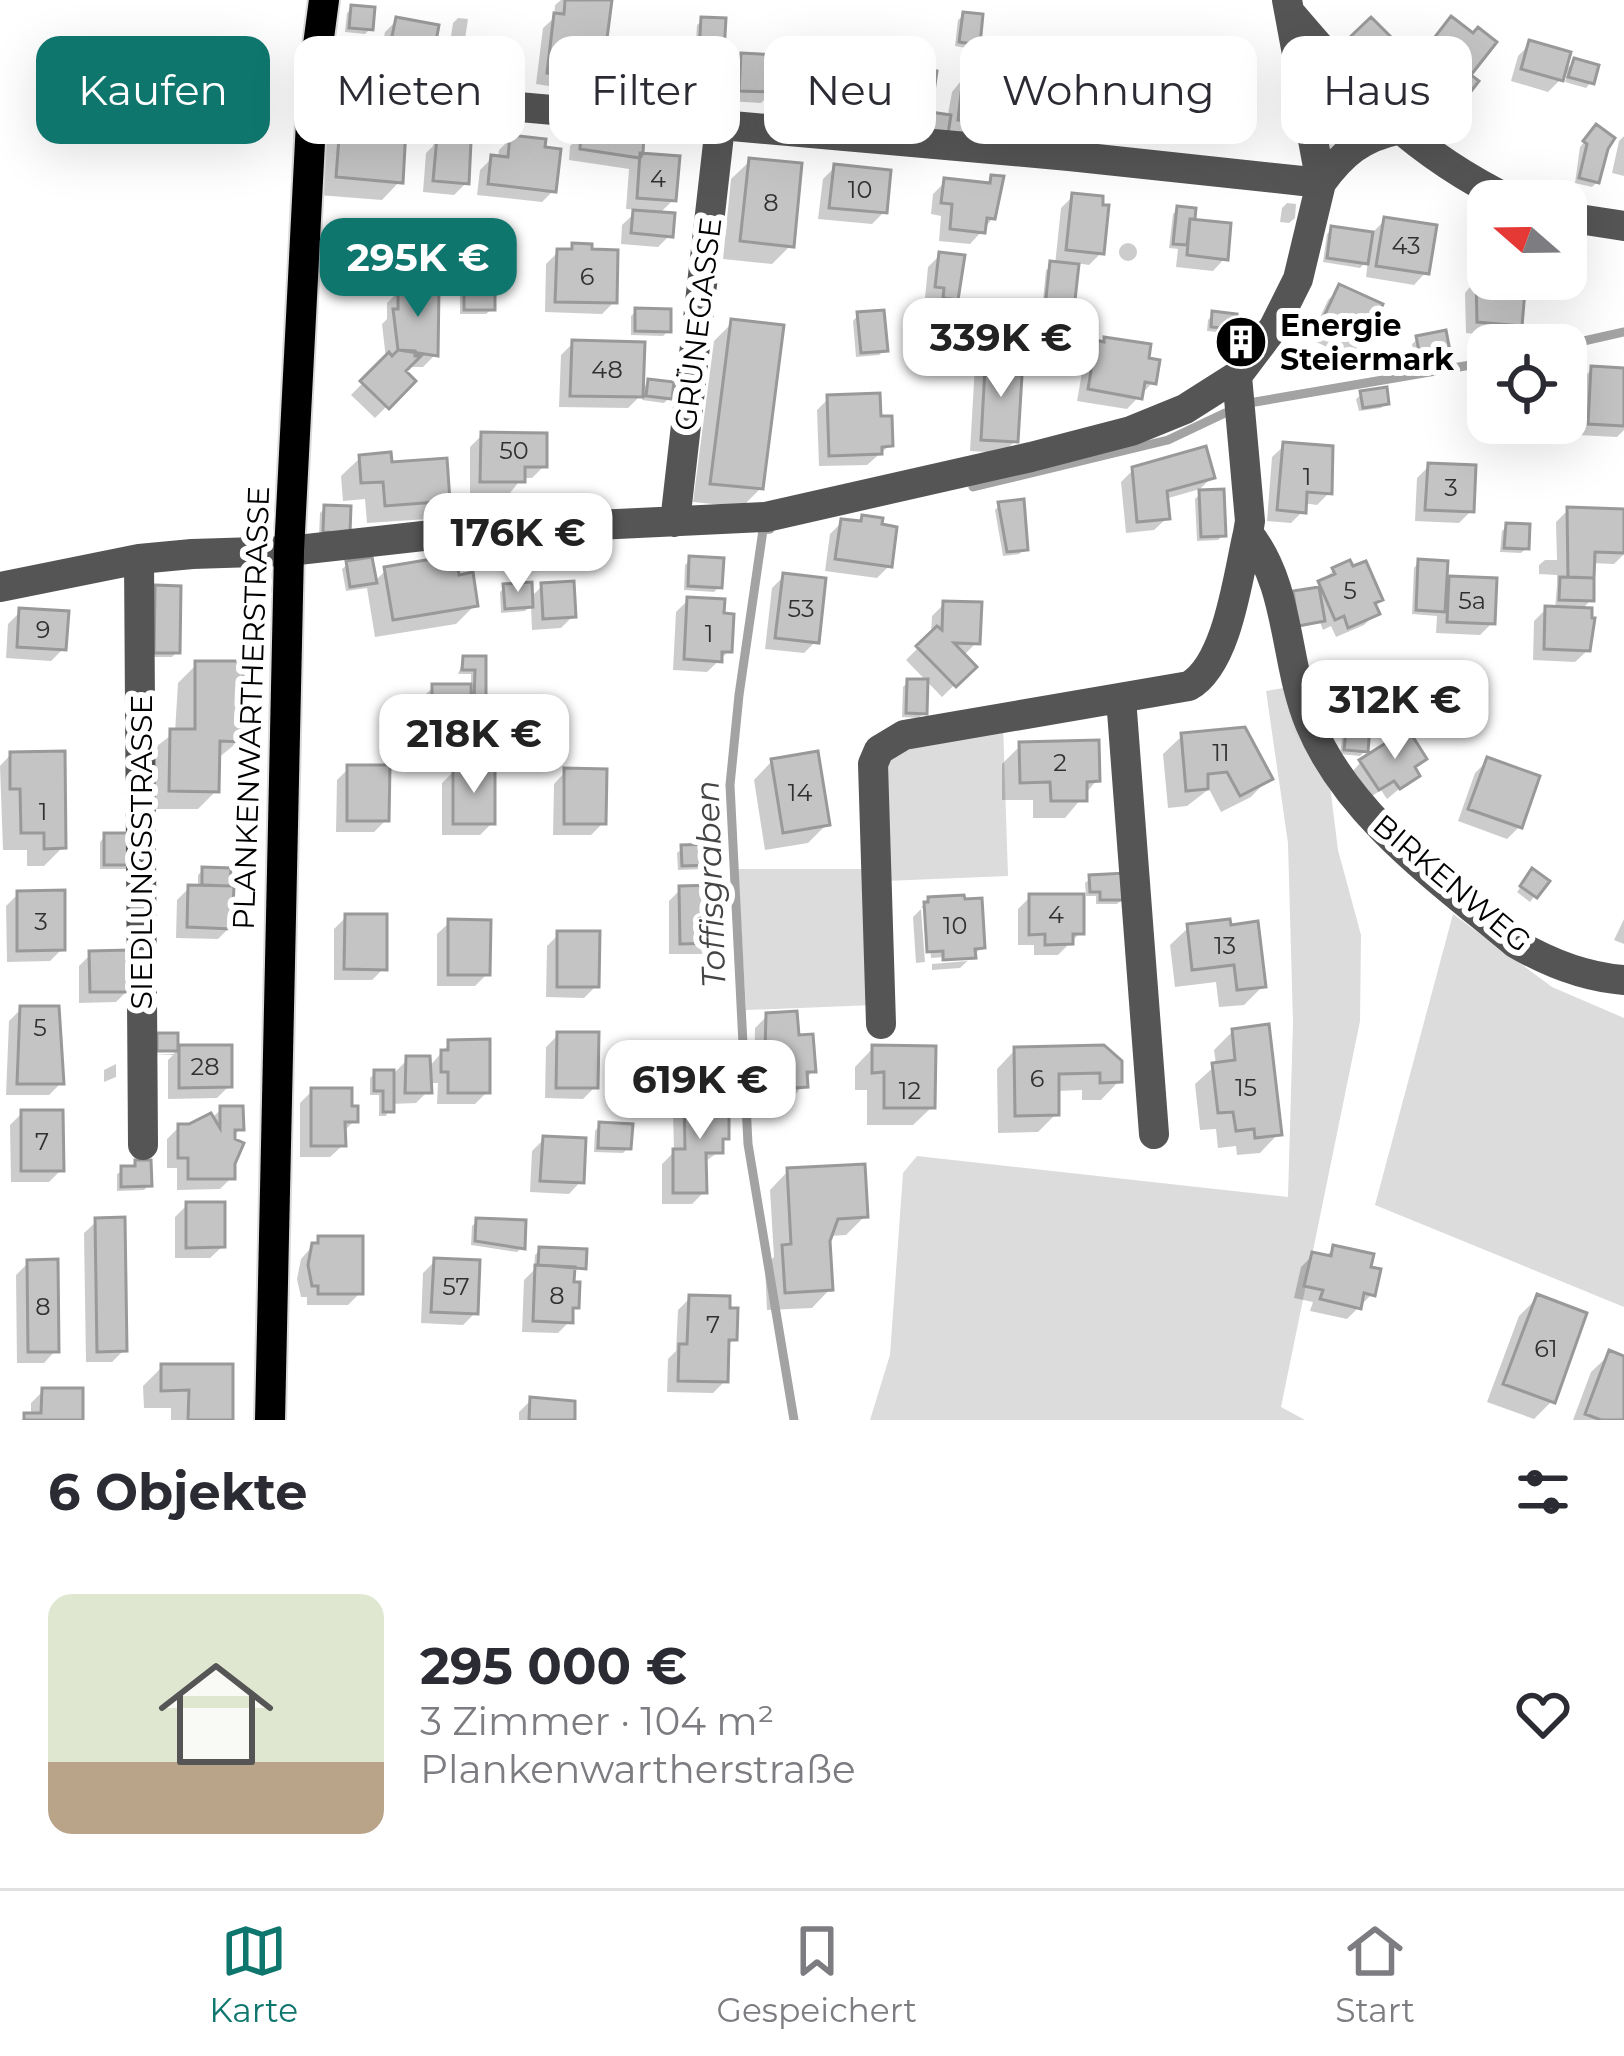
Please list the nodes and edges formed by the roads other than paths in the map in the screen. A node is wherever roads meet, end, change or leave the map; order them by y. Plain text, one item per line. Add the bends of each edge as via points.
1 (324, 0) edge
2 (1289, 7) edge
3 (319, 36) edge
4 (1314, 36) edge
5 (740, 129) edge
6 (310, 144) edge
7 (718, 144) edge
8 (1356, 144) edge
9 (1416, 144) edge
10 (1468, 180) edge
11 (1321, 183) junction
12 (1587, 220) edge
13 (1624, 226) edge
14 (1237, 376) junction
15 (675, 522) junction
16 (1248, 533) junction
17 (289, 551) junction
18 (139, 559) junction
19 (0, 587) edge
20 (1121, 698) junction
21 (1624, 980) edge
22 (881, 1024) dead end
23 (1154, 1134) dead end
24 (143, 1145) dead end
25 (270, 1420) edge

1 - 3 main road, PLANKENWARTHERSTRASSE
2 - 4 street
2 - 11 street
5 - 11 street
6 - 17 main road, PLANKENWARTHERSTRASSE
7 - 15 street, GRÜNEGASSE
8 - 11 street
9 - 10 street
11 - 14 street via 1298,279
12 - 13 street
14 - 15 street via 1185,409 1051,452 766,517
14 - 16 street, BIRKENWEG
15 - 17 street via 467,531
16 - 20 street, BIRKENWEG via 1210,670 1189,686
16 - 21 street, BIRKENWEG via 1270,567 1308,720 1341,783 1515,943 1598,978
17 - 18 street
17 - 25 main road, PLANKENWARTHERSTRASSE
18 - 19 street
18 - 24 street, SIEDLUNGSSTRASSE
20 - 22 street, BIRKENWEG via 904,735 879,750 873,764
20 - 23 street

